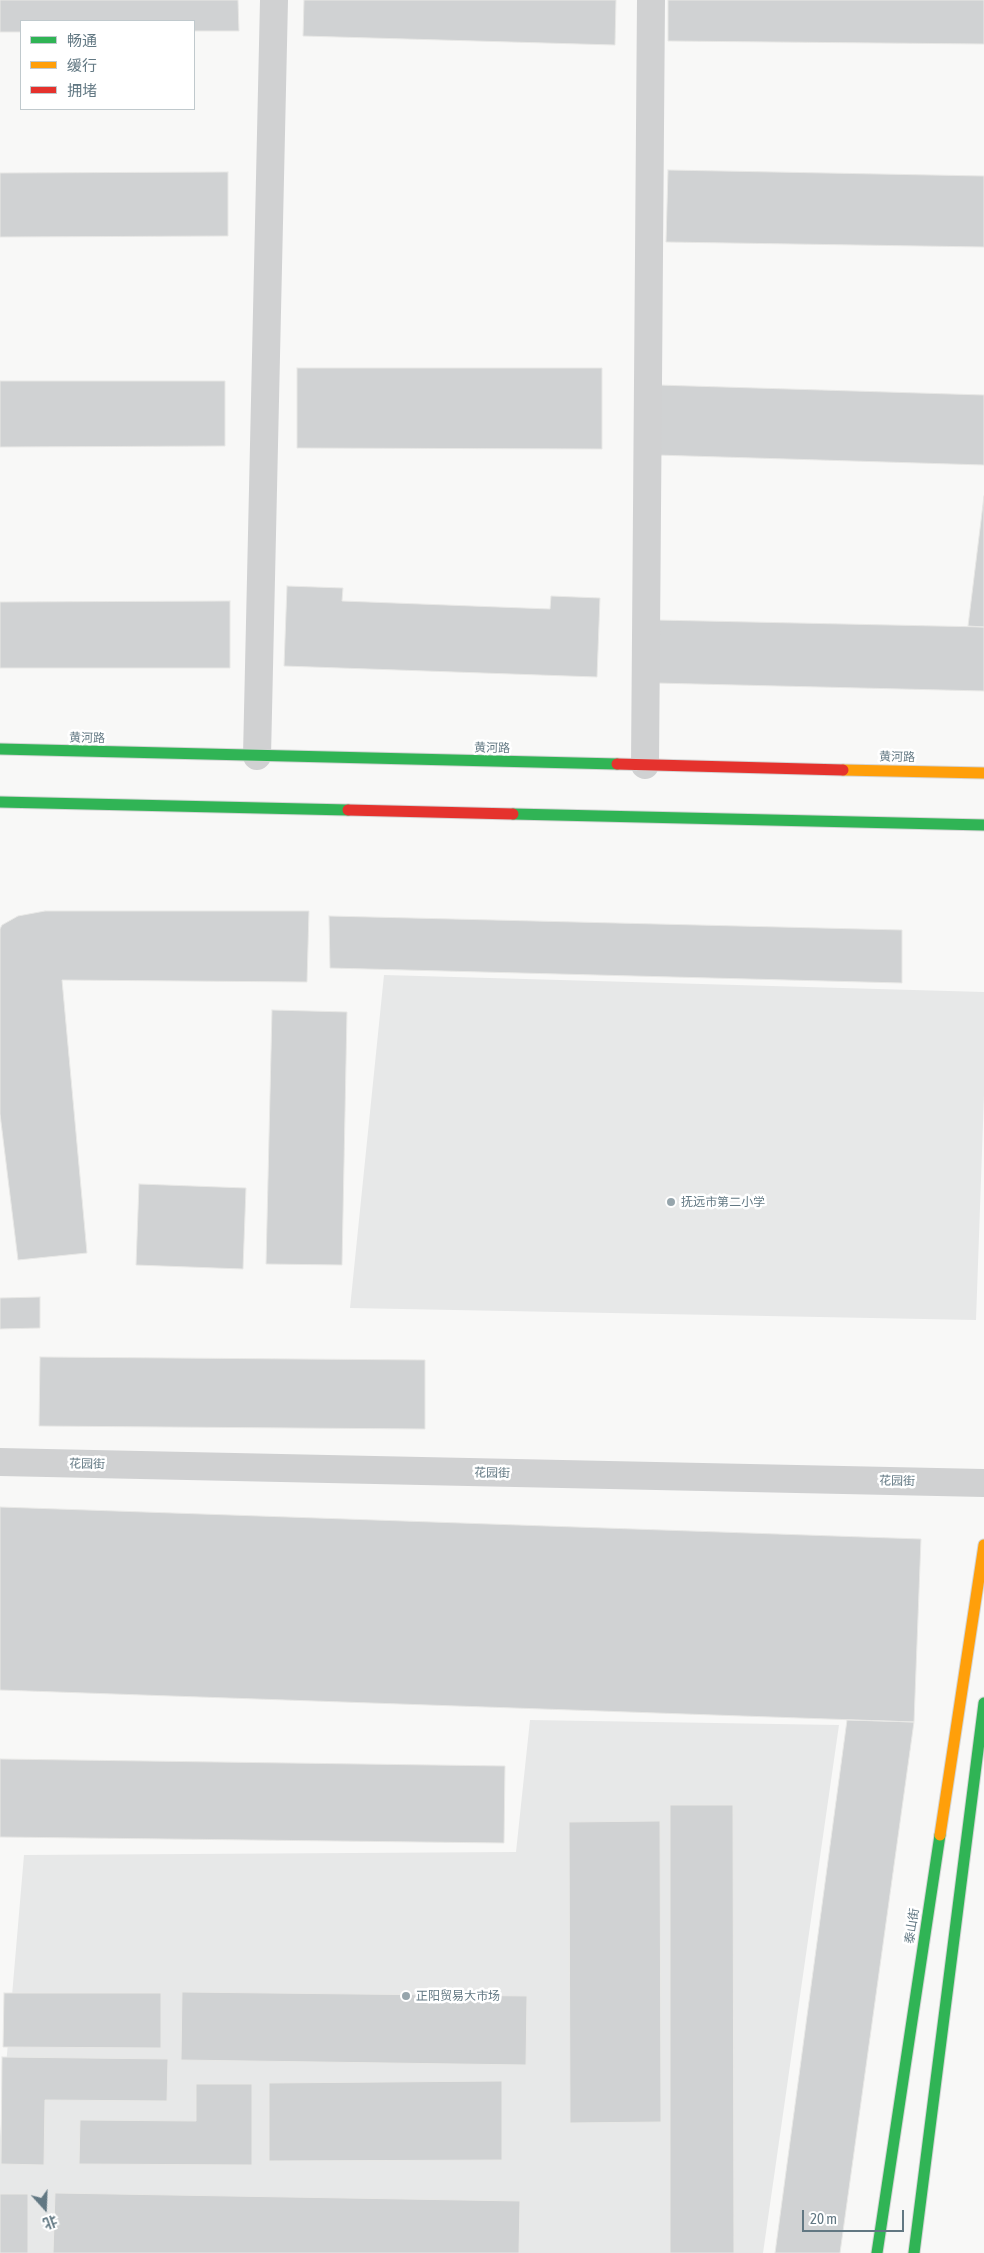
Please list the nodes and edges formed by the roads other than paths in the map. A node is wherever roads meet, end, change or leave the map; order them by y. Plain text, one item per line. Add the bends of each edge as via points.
1 (274, 0) edge
2 (651, 0) edge
3 (0, 749) edge
4 (257, 756) junction
5 (645, 766) junction
6 (984, 773) edge
7 (0, 802) edge
8 (984, 825) edge
9 (0, 1462) edge
10 (984, 1483) edge
11 (984, 1545) edge
12 (975, 1604) junction
13 (981, 1640) dead end
14 (984, 1703) edge
15 (877, 2253) edge
16 (914, 2253) edge

1 - 4 street
2 - 5 street
3 - 4 main road, 黄河路
4 - 5 main road, 黄河路
5 - 6 main road, 黄河路
7 - 8 main road
9 - 10 street, 花园街
11 - 12 main road, 泰山街
12 - 13 main road, 泰山街
12 - 15 main road, 泰山街
14 - 16 main road

